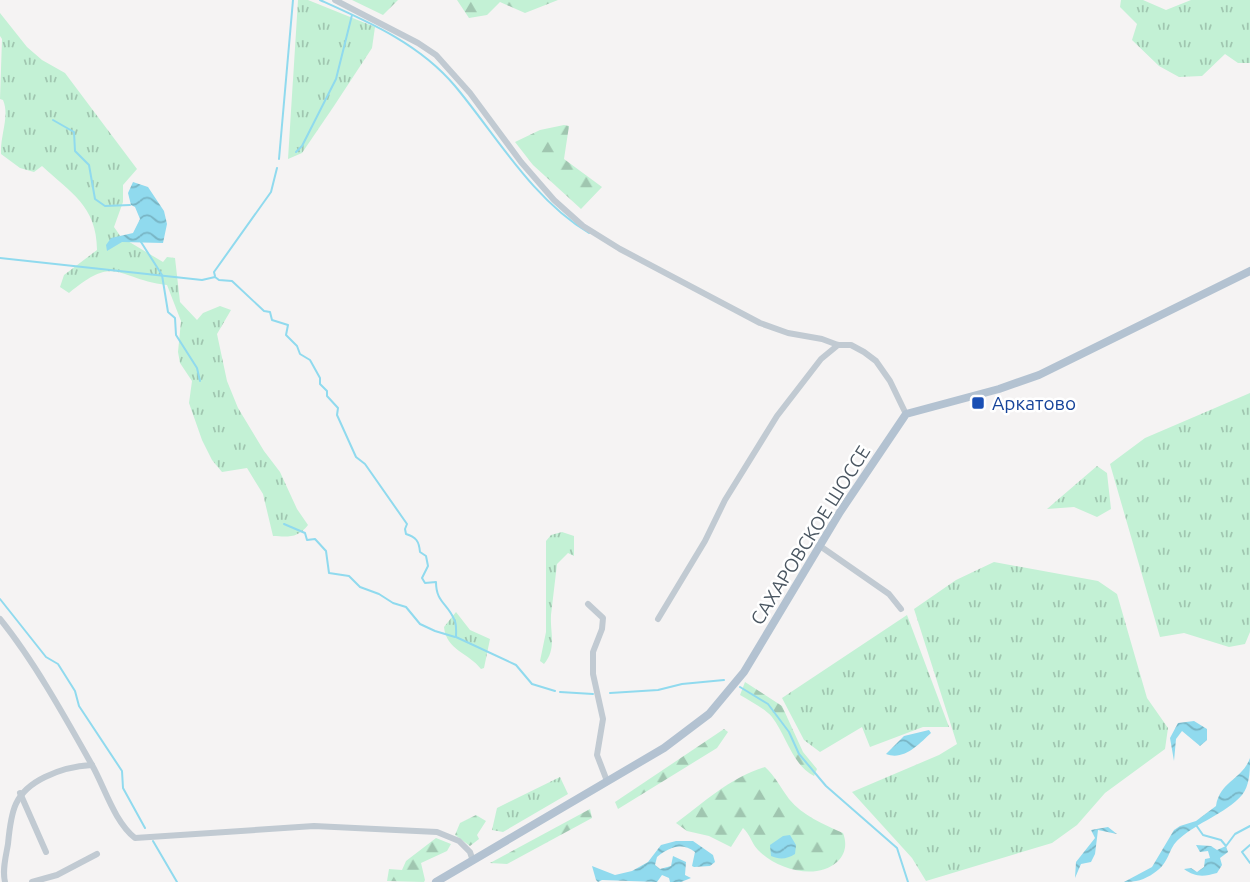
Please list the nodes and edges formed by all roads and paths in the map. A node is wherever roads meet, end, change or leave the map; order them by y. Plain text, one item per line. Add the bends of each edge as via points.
1 (335, 0) edge
2 (1250, 271) edge
3 (838, 345) junction
4 (906, 414) junction
5 (820, 546) junction
6 (588, 604) dead end
7 (901, 608) dead end
8 (0, 619) edge
9 (659, 619) dead end
10 (92, 765) junction
11 (607, 781) junction
12 (20, 793) junction
13 (46, 852) dead end
14 (97, 855) dead end
15 (473, 861) junction
16 (5, 882) edge
17 (32, 882) edge
18 (436, 882) edge

1 - 3 street via 436,55 521,162 583,226 760,323
2 - 4 main road via 1039,375
3 - 4 street via 851,345 876,361
3 - 9 street via 821,359 777,416 724,500
4 - 5 main road, САХАРОВСКОЕ ШОССЕ
5 - 7 street via 889,594
5 - 11 main road, САХАРОВСКОЕ ШОССЕ via 722,701 672,744
6 - 11 street via 603,618 593,652 593,674 603,719 597,755
8 - 10 street
10 - 12 street via 59,770
10 - 15 street via 135,838 314,826 437,832 459,841
11 - 15 main road, САХАРОВСКОЕ ШОССЕ
12 - 13 street
12 - 16 street via 8,837
14 - 17 street
15 - 18 main road, САХАРОВСКОЕ ШОССЕ

